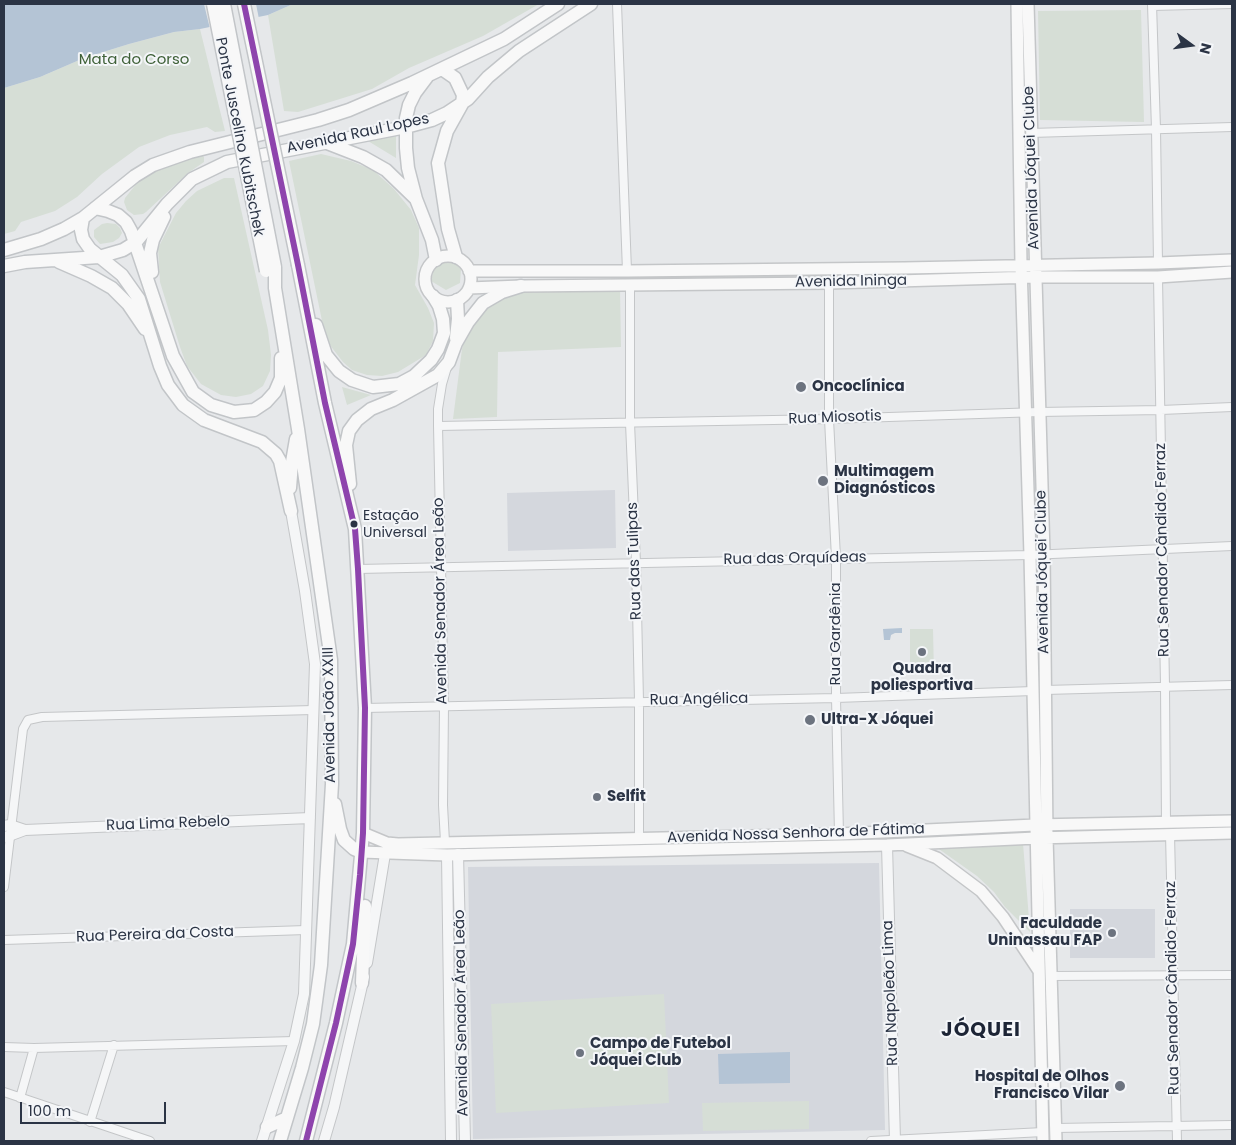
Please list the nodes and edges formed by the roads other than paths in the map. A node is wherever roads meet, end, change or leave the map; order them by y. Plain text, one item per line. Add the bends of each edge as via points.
1 (212, 4) edge
2 (224, 4) edge
3 (244, 4) edge
4 (558, 4) edge
5 (591, 4) edge
6 (617, 4) edge
7 (1017, 4) edge
8 (1028, 4) edge
9 (1232, 4) edge
10 (1152, 5) edge
11 (442, 69) junction
12 (428, 75) junction
13 (462, 104) junction
14 (406, 127) junction
15 (1232, 127) edge
16 (1156, 129) junction
17 (1031, 133) junction
18 (325, 142) junction
19 (182, 189) junction
20 (416, 200) junction
21 (95, 208) junction
22 (83, 218) junction
23 (136, 242) junction
24 (4, 250) edge
25 (99, 257) junction
26 (456, 257) junction
27 (54, 260) junction
28 (436, 260) junction
29 (1232, 260) edge
30 (1158, 263) junction
31 (1035, 264) junction
32 (298, 265) junction
33 (1021, 265) junction
34 (4, 266) edge
35 (271, 269) junction
36 (469, 270) junction
37 (627, 271) junction
38 (1232, 272) edge
39 (1022, 277) junction
40 (1035, 277) junction
41 (1158, 277) junction
42 (829, 283) junction
43 (630, 285) junction
44 (521, 286) junction
45 (469, 288) junction
46 (433, 296) junction
47 (457, 300) junction
48 (155, 302) junction
49 (281, 323) junction
50 (150, 338) junction
51 (456, 342) junction
52 (449, 362) junction
53 (1232, 407) edge
54 (1161, 410) junction
55 (1039, 412) junction
56 (1026, 413) junction
57 (829, 419) junction
58 (630, 423) junction
59 (438, 426) junction
60 (298, 429) junction
61 (291, 511) junction
62 (355, 529) junction
63 (1232, 546) edge
64 (1162, 549) junction
65 (1044, 554) junction
66 (1030, 555) junction
67 (836, 558) junction
68 (636, 563) junction
69 (440, 568) junction
70 (358, 569) junction
71 (1232, 685) edge
72 (1166, 686) junction
73 (1045, 690) junction
74 (1033, 691) junction
75 (836, 698) junction
76 (639, 701) junction
77 (444, 706) junction
78 (365, 708) junction
79 (313, 710) junction
80 (332, 784) junction
81 (310, 818) junction
82 (1232, 821) edge
83 (1166, 822) junction
84 (1041, 825) junction
85 (7, 826) edge
86 (25, 830) junction
87 (363, 833) junction
88 (1232, 833) edge
89 (838, 834) junction
90 (1170, 834) junction
91 (7, 837) edge
92 (1041, 837) junction
93 (639, 838) junction
94 (445, 842) junction
95 (903, 844) junction
96 (887, 845) junction
97 (361, 852) junction
98 (385, 854) junction
99 (452, 854) junction
100 (360, 875) junction
101 (4, 887) edge
102 (306, 930) junction
103 (4, 940) edge
104 (448, 950) junction
105 (460, 950) junction
106 (1040, 971) junction
107 (1173, 974) junction
108 (1232, 975) edge
109 (1051, 976) junction
110 (362, 984) junction
111 (448, 1000) junction
112 (462, 1000) junction
113 (294, 1041) junction
114 (114, 1045) junction
115 (4, 1046) edge
116 (34, 1048) junction
117 (463, 1066) junction
118 (449, 1067) junction
119 (4, 1092) edge
120 (20, 1098) junction
121 (287, 1118) junction
122 (90, 1122) junction
123 (1232, 1125) edge
124 (267, 1127) junction
125 (1177, 1127) junction
126 (1056, 1128) junction
127 (1043, 1136) edge
128 (150, 1141) edge
129 (262, 1141) edge
130 (280, 1141) edge
131 (306, 1141) edge
132 (324, 1141) edge
133 (451, 1141) edge
134 (465, 1141) edge
135 (872, 1141) edge
136 (895, 1141) edge
137 (1056, 1141) edge
138 (1177, 1141) edge

1 - 35 main road, Ponte Juscelino Kubitschek, bridge
2 - 35 main road, Ponte Juscelino Kubitschek, bridge
3 - 32 main road, Ponte Juscelino Kubitschek, bridge
4 - 11 main road, Avenida Raul Lopes via 504,39
5 - 13 main road, Avenida Raul Lopes via 519,50
6 - 37 street
7 - 33 main road, Avenida Jóquei Clube
8 - 17 main road, Avenida Jóquei Clube
9 - 10 street
10 - 16 street
11 - 12 main road, Avenida Raul Lopes
11 - 13 main road via 458,81 463,95
12 - 14 main road via 412,99
12 - 21 main road, Avenida Raul Lopes via 349,110 190,152 153,165
13 - 14 main road, Avenida Raul Lopes via 432,120
13 - 26 main road via 447,131 438,163 448,229
14 - 18 main road, Avenida Raul Lopes
14 - 20 main road via 408,168
15 - 16 street
16 - 17 street
16 - 30 street
17 - 31 main road, Avenida Jóquei Clube
18 - 19 main road, Avenida Raul Lopes via 227,162 192,179
18 - 20 main road via 386,170
19 - 23 main road, Avenida Raul Lopes
19 - 48 main road via 159,225 150,253
20 - 28 main road via 432,240
21 - 22 main road, Avenida Raul Lopes
21 - 23 main road via 118,215 126,222
22 - 24 main road, Avenida Raul Lopes via 42,239
22 - 25 main road via 82,239
23 - 25 main road, Avenida Raul Lopes via 123,250
23 - 48 main road
25 - 27 main road, Avenida Raul Lopes
25 - 50 main road via 122,275 135,293 146,318
26 - 28 main road
26 - 36 main road
27 - 34 main road, Avenida Raul Lopes
27 - 50 main road via 112,288 128,304
28 - 46 main road via 425,278
29 - 30 main road, Avenida Ininga
30 - 31 main road, Avenida Ininga
31 - 33 main road, Avenida Ininga
31 - 40 main road, Avenida Jóquei Clube
32 - 46 main road via 326,355 339,371 372,387 399,384 414,376 431,360 444,333 441,313
32 - 62 main road via 324,403
33 - 37 main road, Avenida Ininga
33 - 39 main road, Avenida Jóquei Clube
35 - 49 main road, Avenida João XXIII
36 - 37 main road, Avenida Ininga
36 - 45 main road
38 - 41 main road, Avenida Ininga
39 - 40 main road, Avenida Ininga
39 - 42 main road, Avenida Ininga
39 - 56 main road, Avenida Jóquei Clube
40 - 41 main road, Avenida Ininga
40 - 55 main road, Avenida Jóquei Clube
41 - 54 street, Rua Senador Cândido Ferraz
42 - 43 main road, Avenida Ininga
42 - 57 street, Rua Gardênia
43 - 44 main road, Avenida Ininga
43 - 58 street, Rua das Tulipas
44 - 45 main road, Avenida Ininga
44 - 51 main road via 483,303
45 - 47 main road
46 - 47 main road via 445,302
47 - 51 main road
48 - 49 main road via 173,356 193,392 211,405 234,412 254,410 275,392 281,378
49 - 60 main road, Avenida João XXIII
50 - 61 main road via 168,386 183,405 204,420 262,442 276,454
51 - 52 main road
52 - 59 street, Avenida Senador Área Leão via 442,384
52 - 62 main road via 424,384 371,410 349,431 346,445
53 - 54 street, Rua Miosotis
54 - 55 street, Rua Miosotis
54 - 64 street, Rua Senador Cândido Ferraz
55 - 56 street, Rua Miosotis
55 - 65 main road, Avenida Jóquei Clube
56 - 57 street, Rua Miosotis
56 - 66 main road, Avenida Jóquei Clube
57 - 58 street, Rua Miosotis
57 - 67 street, Rua Gardênia
58 - 59 street, Rua Miosotis
58 - 68 street, Rua das Tulipas
59 - 69 street, Avenida Senador Área Leão
60 - 61 main road via 292,462
60 - 80 main road, Avenida João XXIII via 331,660
61 - 79 street, Avenida João XXIII via 314,664
62 - 70 main road
63 - 64 street, Rua das Orquídeas
64 - 65 street, Rua das Orquídeas
64 - 72 street, Rua Senador Cândido Ferraz
65 - 66 street, Rua das Orquídeas
65 - 73 main road, Avenida Jóquei Clube
66 - 67 street, Rua das Orquídeas
66 - 74 main road, Avenida Jóquei Clube
67 - 68 street, Rua das Orquídeas
67 - 75 street, Rua Gardênia
68 - 69 street, Rua das Orquídeas
68 - 76 street, Rua das Tulipas
69 - 70 street, Rua das Orquídeas
69 - 77 street, Avenida Senador Área Leão
70 - 78 main road
71 - 72 street
72 - 73 street
72 - 83 street, Rua Senador Cândido Ferraz
73 - 84 main road, Avenida Jóquei Clube
74 - 75 street, Rua Angélica
74 - 84 main road, Avenida Jóquei Clube
75 - 76 street, Rua Angélica
75 - 89 street, Rua Gardênia
76 - 77 street, Rua Angélica
76 - 93 street, Rua das Tulipas
77 - 78 street, Rua Angélica
77 - 94 street, Avenida Senador Área Leão
78 - 87 main road
79 - 81 street, Avenida João XXIII
79 - 85 street via 32,718 25,722 23,729
80 - 97 main road via 344,840
80 - 121 main road, Avenida João XXIII via 320,973 313,1024
81 - 86 street, Rua Lima Rebelo
81 - 102 street, Avenida João XXIII
82 - 83 main road, Avenida Nossa Senhora de Fátima
83 - 84 main road, Avenida Nossa Senhora de Fátima
84 - 89 main road, Avenida Nossa Senhora de Fátima
84 - 92 main road, Avenida Jóquei Clube
85 - 86 street, Rua Lima Rebelo
85 - 91 street
86 - 91 street, Rua Lima Rebelo
87 - 94 main road, Avenida Nossa Senhora de Fátima via 387,843
87 - 97 main road
88 - 90 main road, Avenida Nossa Senhora de Fátima
89 - 93 main road, Avenida Nossa Senhora de Fátima
90 - 92 main road, Avenida Nossa Senhora de Fátima
90 - 107 street, Rua Senador Cândido Ferraz
91 - 101 street
92 - 95 main road, Avenida Nossa Senhora de Fátima
92 - 106 main road, Avenida Jóquei Clube
92 - 109 main road, Avenida Jóquei Clube
93 - 94 main road, Avenida Nossa Senhora de Fátima
95 - 96 main road, Avenida Nossa Senhora de Fátima
95 - 106 main road via 937,858 981,891
96 - 99 main road, Avenida Nossa Senhora de Fátima
96 - 136 street, Rua Napoleão Lima
97 - 98 main road, Avenida Nossa Senhora de Fátima
97 - 100 main road
98 - 99 main road, Avenida Nossa Senhora de Fátima
98 - 110 street
99 - 104 street, Avenida Senador Área Leão
99 - 105 street, Avenida Senador Área Leão
100 - 110 main road via 365,894
100 - 131 main road via 353,944
102 - 103 street, Rua Pereira da Costa
102 - 113 street, Avenida João XXIII via 304,994
104 - 105 street
104 - 111 street, Avenida Senador Área Leão
105 - 112 street, Avenida Senador Área Leão
106 - 127 main road, Avenida Jóquei Clube
107 - 108 street
107 - 109 street
107 - 125 street, Rua Senador Cândido Ferraz
109 - 126 main road, Avenida Jóquei Clube
110 - 132 street
111 - 112 street
111 - 118 street, Avenida Senador Área Leão
112 - 117 street, Avenida Senador Área Leão
113 - 114 street
113 - 124 street, Avenida João XXIII
114 - 116 street
114 - 122 street
115 - 116 street
116 - 120 street
117 - 118 street
117 - 134 street, Avenida Senador Área Leão
118 - 133 street, Avenida Senador Área Leão
119 - 120 street
120 - 122 street
121 - 124 main road
121 - 130 main road, Avenida João XXIII
122 - 128 street
123 - 125 street
124 - 129 street, Avenida João XXIII
125 - 126 street
125 - 138 street, Rua Senador Cândido Ferraz
126 - 137 main road, Avenida Jóquei Clube
127 - 136 street
135 - 136 street

